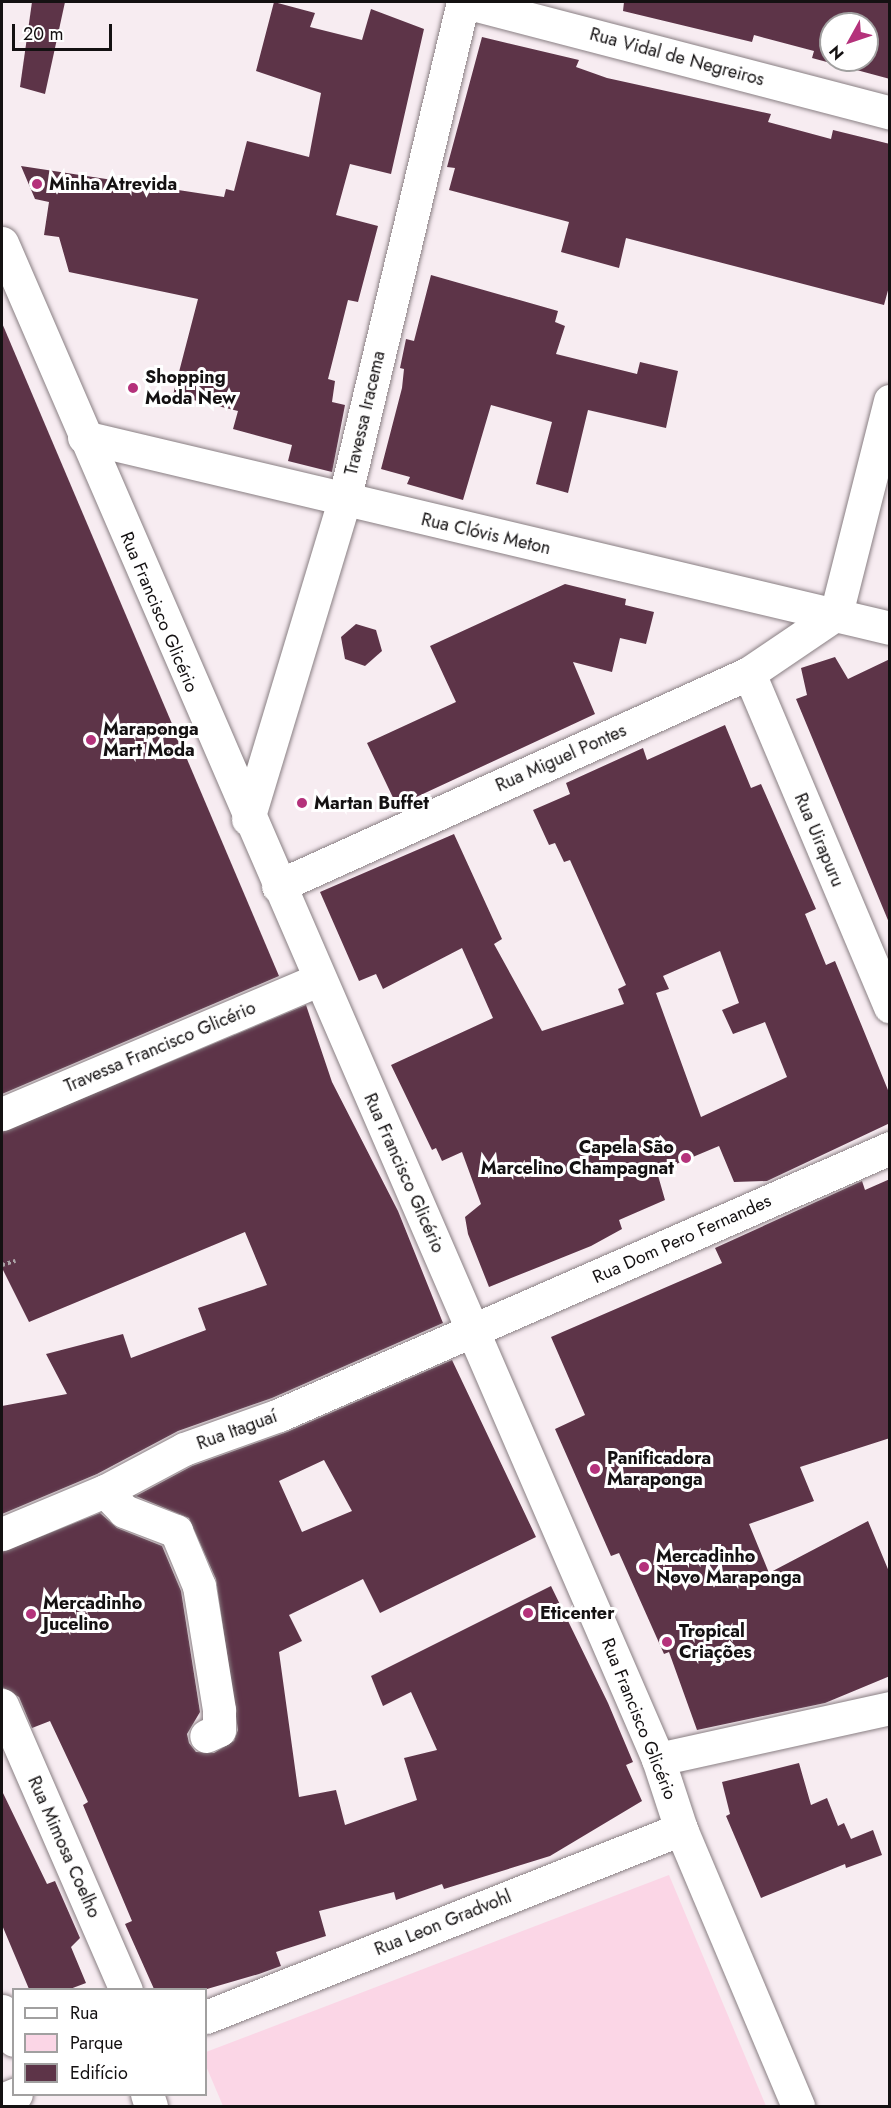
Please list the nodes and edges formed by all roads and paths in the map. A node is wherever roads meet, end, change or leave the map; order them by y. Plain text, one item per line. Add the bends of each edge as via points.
1 (464, 2) edge
2 (890, 113) edge
3 (2, 243) edge
4 (890, 401) edge
5 (84, 437) junction
6 (344, 501) junction
7 (836, 614) junction
8 (890, 628) edge
9 (749, 673) junction
10 (248, 819) junction
11 (278, 886) junction
12 (318, 980) junction
13 (890, 1006) edge
14 (2, 1114) edge
15 (890, 1148) edge
16 (15, 1261) dead end
17 (2, 1264) edge
18 (474, 1330) junction
19 (105, 1491) junction
20 (2, 1534) edge
21 (2, 1705) edge
22 (890, 1708) edge
23 (206, 1736) dead end
24 (658, 1759) junction
25 (681, 1829) junction
26 (126, 1988) edge
27 (2, 2011) edge
28 (207, 2017) edge
29 (12, 2035) edge
30 (798, 2106) edge

1 - 2 street, Rua Vidal de Negreiros
1 - 6 street, Travessa Iracema
3 - 5 street, Rua Francisco Glicério
4 - 7 street
5 - 6 street, Rua Clóvis Meton
5 - 10 street, Rua Francisco Glicério
6 - 7 street, Rua Clóvis Meton
6 - 10 street, Travessa Iracema
7 - 8 street, Rua Clóvis Meton
7 - 9 street, Rua Miguel Pontes
9 - 11 street, Rua Miguel Pontes
9 - 13 street, Rua Uirapuru
10 - 11 street, Rua Francisco Glicério
11 - 12 street, Rua Francisco Glicério
12 - 14 street, Travessa Francisco Glicério
12 - 18 street, Rua Francisco Glicério
15 - 18 street, Rua Dom Pero Fernandes
16 - 17 path
18 - 19 street, Rua Itaguaí via 279,1415 184,1449
18 - 24 street, Rua Francisco Glicério
19 - 20 street, Rua Itaguaí
19 - 23 street via 124,1511 176,1531 199,1586 219,1710 219,1730
21 - 26 street, Rua Mimosa Coelho
22 - 24 street
24 - 25 street, Rua Francisco Glicério
25 - 28 street, Rua Leon Gradvohl
25 - 30 street, Rua Francisco Glicério
27 - 29 street

